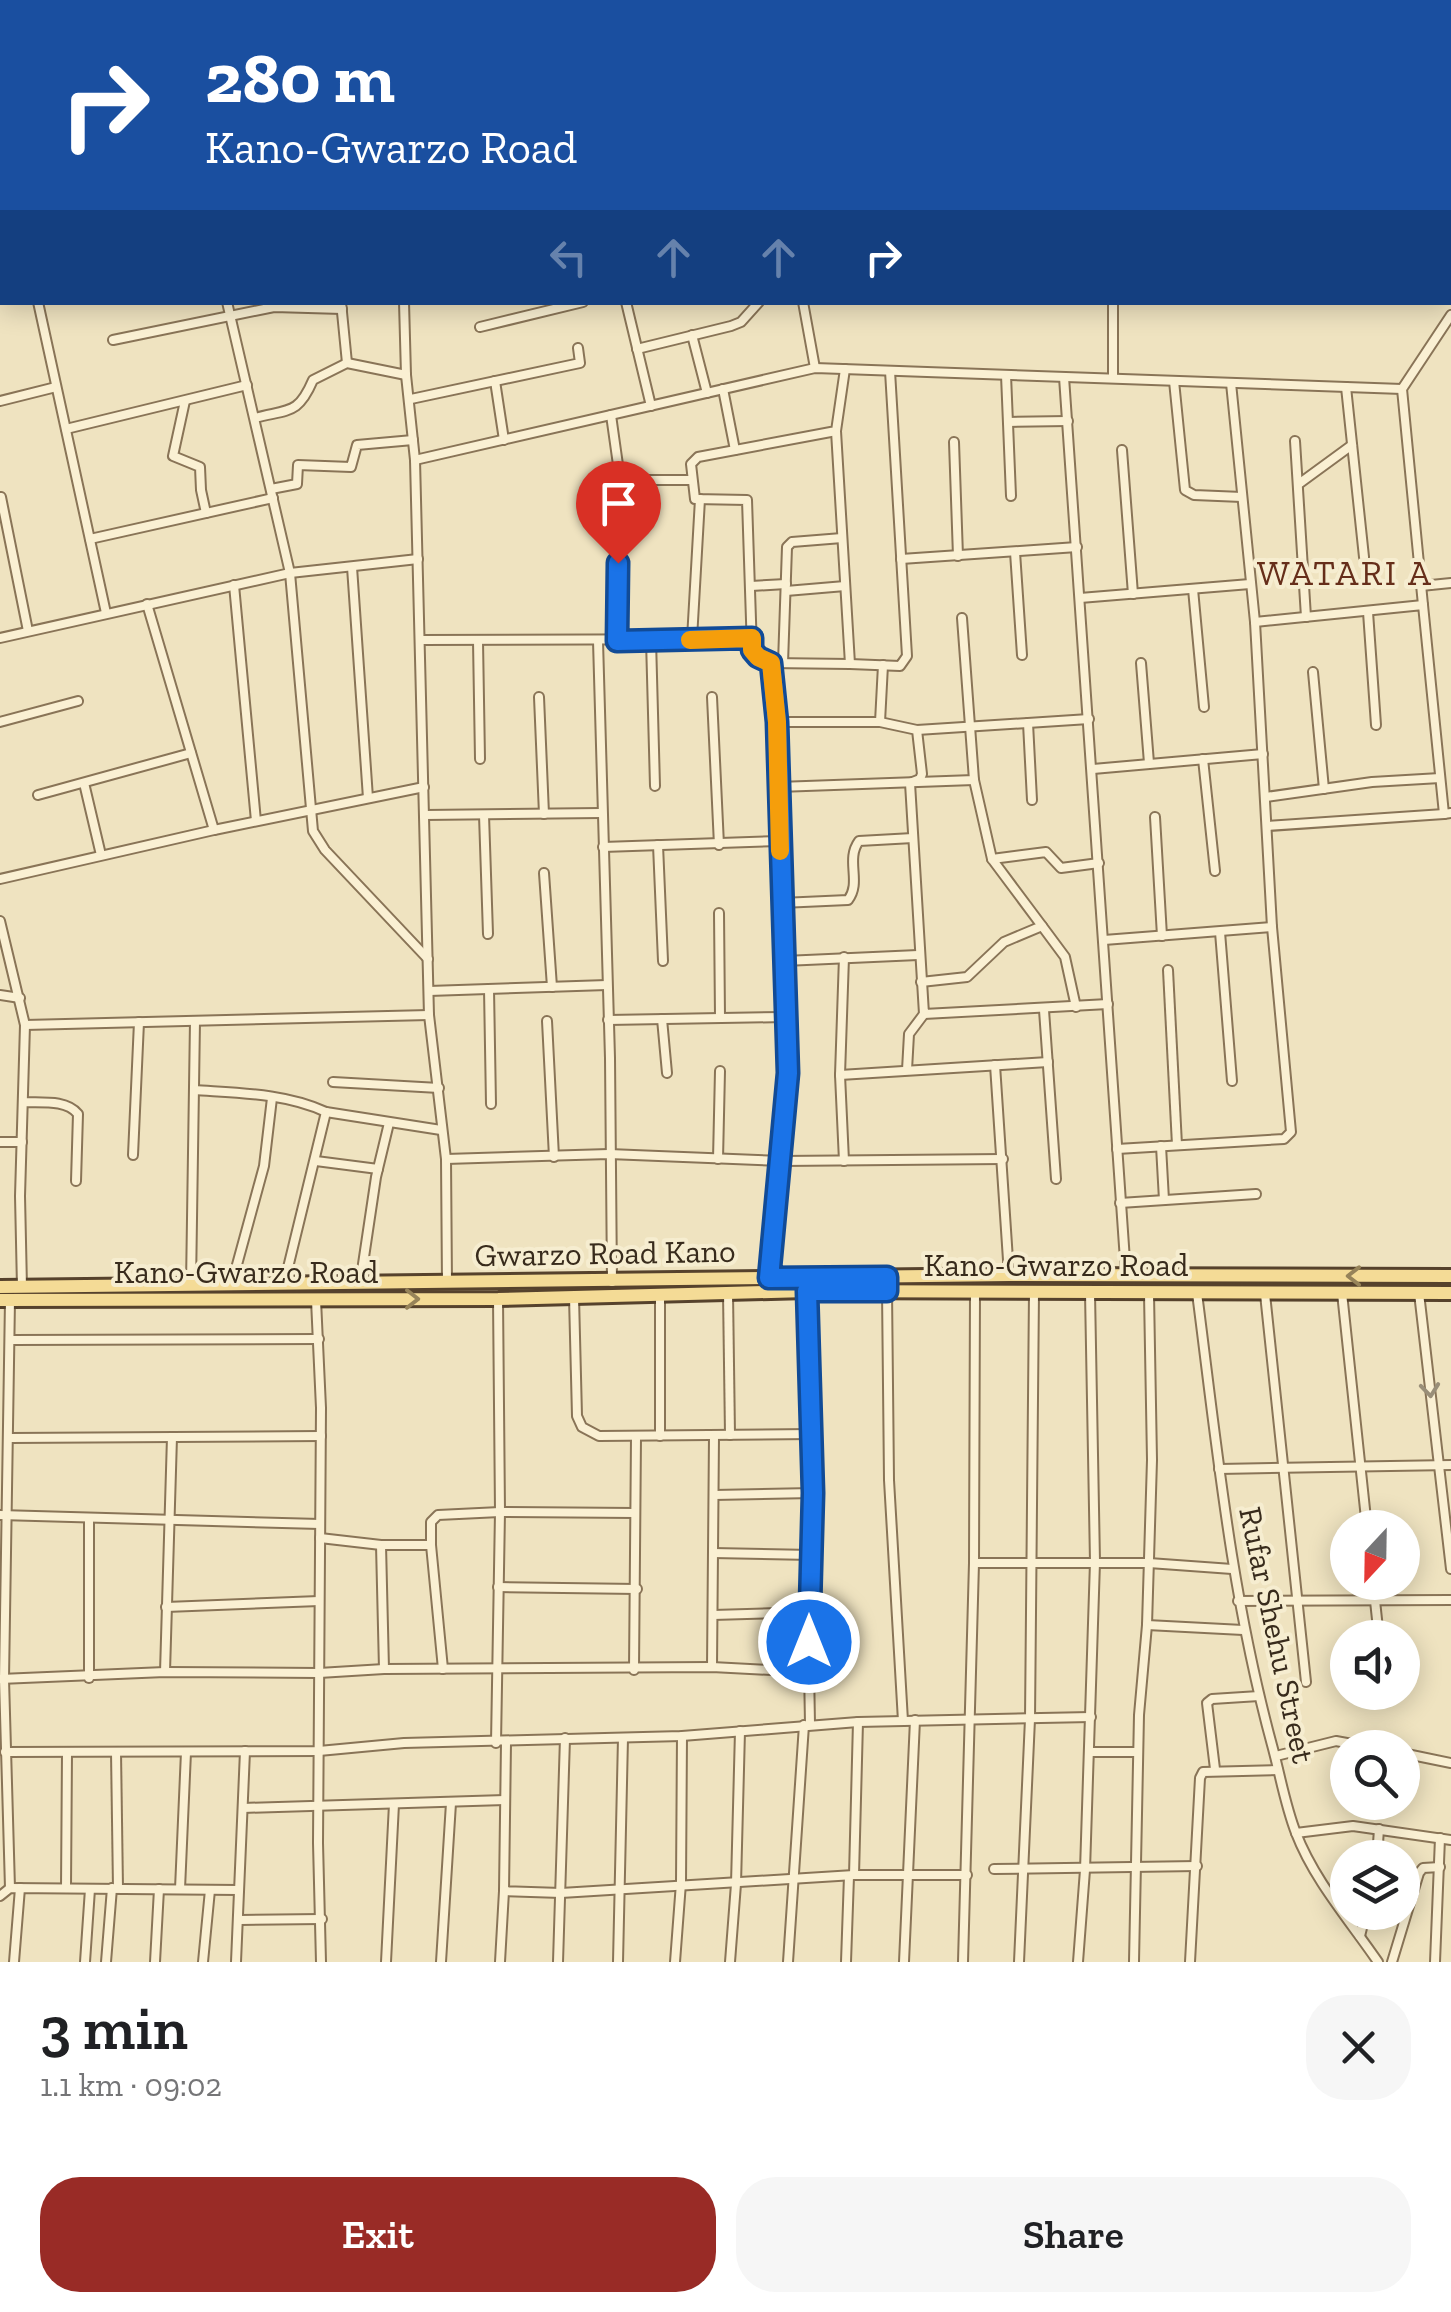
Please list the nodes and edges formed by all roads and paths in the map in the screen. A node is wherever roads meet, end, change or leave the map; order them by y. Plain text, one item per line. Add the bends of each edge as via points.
1 (39, 305) edge
2 (228, 305) edge
3 (275, 305) edge
4 (404, 305) edge
5 (570, 305) edge
6 (627, 305) edge
7 (756, 305) edge
8 (803, 305) edge
9 (1114, 305) edge
10 (341, 306) edge
11 (1451, 315) edge
12 (230, 316) junction
13 (480, 326) dead end
14 (692, 335) junction
15 (113, 340) dead end
16 (578, 348) dead end
17 (638, 350) junction
18 (347, 363) junction
19 (814, 368) junction
20 (845, 369) junction
21 (890, 371) junction
22 (406, 375) junction
23 (1006, 376) junction
24 (1064, 377) junction
25 (1113, 378) junction
26 (495, 381) junction
27 (1174, 381) junction
28 (1231, 383) junction
29 (247, 385) junction
30 (56, 387) junction
31 (1346, 388) junction
32 (723, 389) junction
33 (1402, 390) junction
34 (707, 393) junction
35 (410, 399) junction
36 (0, 401) edge
37 (186, 401) junction
38 (651, 406) junction
39 (611, 415) junction
40 (255, 418) junction
41 (1068, 421) junction
42 (1008, 422) junction
43 (66, 428) junction
44 (836, 431) junction
45 (414, 440) junction
46 (504, 440) junction
47 (1295, 441) dead end
48 (954, 442) dead end
49 (1352, 444) junction
50 (735, 450) junction
51 (1122, 450) dead end
52 (415, 460) junction
53 (618, 480) junction
54 (691, 480) junction
55 (1300, 483) junction
56 (272, 494) junction
57 (1012, 496) dead end
58 (1, 497) edge
59 (1242, 497) junction
60 (700, 499) junction
61 (206, 512) junction
62 (842, 538) junction
63 (90, 539) junction
64 (1077, 547) junction
65 (1014, 552) junction
66 (958, 556) junction
67 (1364, 557) dead end
68 (418, 559) junction
69 (901, 559) junction
70 (352, 566) junction
71 (290, 574) junction
72 (1451, 583) edge
73 (1250, 584) junction
74 (234, 586) junction
75 (751, 586) junction
76 (845, 586) junction
77 (1421, 586) junction
78 (786, 588) junction
79 (1193, 589) junction
80 (1134, 594) junction
81 (1080, 598) junction
82 (147, 604) junction
83 (1423, 606) junction
84 (1368, 612) junction
85 (106, 613) junction
86 (1306, 617) junction
87 (962, 618) dead end
88 (1255, 622) junction
89 (28, 631) junction
90 (0, 638) edge
91 (752, 638) junction
92 (420, 640) junction
93 (478, 640) junction
94 (598, 640) junction
95 (651, 640) junction
96 (692, 640) junction
97 (617, 641) junction
98 (1022, 656) dead end
99 (1141, 662) dead end
100 (771, 663) junction
101 (783, 663) junction
102 (850, 664) junction
103 (883, 666) junction
104 (1313, 672) dead end
105 (712, 696) dead end
106 (539, 697) dead end
107 (78, 701) dead end
108 (1204, 707) dead end
109 (1089, 719) junction
110 (0, 722) edge
111 (777, 722) junction
112 (880, 722) junction
113 (1028, 723) junction
114 (1376, 725) dead end
115 (970, 727) junction
116 (916, 730) junction
117 (1451, 742) edge
118 (1438, 743) junction
119 (191, 752) junction
120 (1263, 754) junction
121 (480, 758) dead end
122 (1203, 759) junction
123 (1149, 763) junction
124 (1093, 769) junction
125 (1440, 778) junction
126 (974, 780) junction
127 (910, 782) junction
128 (84, 783) junction
129 (655, 786) dead end
130 (424, 787) junction
131 (778, 787) junction
132 (1324, 789) junction
133 (38, 794) dead end
134 (1266, 797) junction
135 (368, 798) junction
136 (1032, 800) dead end
137 (311, 809) junction
138 (601, 813) junction
139 (484, 814) junction
140 (544, 814) junction
141 (1448, 814) edge
142 (425, 815) junction
143 (1155, 816) dead end
144 (256, 821) junction
145 (1268, 826) junction
146 (214, 830) junction
147 (913, 838) junction
148 (780, 841) junction
149 (658, 845) junction
150 (720, 845) junction
151 (603, 847) junction
152 (101, 855) junction
153 (992, 859) junction
154 (1100, 864) junction
155 (544, 872) dead end
156 (1215, 872) dead end
157 (0, 880) edge
158 (782, 903) junction
159 (719, 913) dead end
160 (0, 922) edge
161 (1042, 926) junction
162 (1272, 926) junction
163 (1220, 932) junction
164 (488, 934) dead end
165 (1162, 936) junction
166 (1104, 940) junction
167 (918, 955) junction
168 (844, 958) junction
169 (428, 959) junction
170 (663, 961) dead end
171 (784, 961) junction
172 (1168, 970) dead end
173 (921, 982) junction
174 (607, 986) junction
175 (552, 987) junction
176 (489, 989) junction
177 (429, 991) junction
178 (0, 995) edge
179 (20, 998) junction
180 (1108, 1004) junction
181 (1076, 1006) junction
182 (1044, 1010) junction
183 (924, 1014) junction
184 (429, 1015) junction
185 (720, 1016) junction
186 (784, 1016) junction
187 (662, 1019) junction
188 (608, 1020) junction
189 (195, 1021) junction
190 (547, 1021) dead end
191 (139, 1022) junction
192 (25, 1025) junction
193 (1048, 1062) junction
194 (996, 1065) junction
195 (907, 1070) junction
196 (720, 1071) dead end
197 (667, 1073) dead end
198 (840, 1074) junction
199 (333, 1082) dead end
200 (1232, 1082) dead end
201 (439, 1088) junction
202 (194, 1090) junction
203 (272, 1098) junction
204 (23, 1102) junction
205 (491, 1104) dead end
206 (326, 1112) junction
207 (389, 1123) junction
208 (440, 1130) junction
209 (0, 1142) edge
210 (22, 1142) junction
211 (1177, 1145) junction
212 (1161, 1146) junction
213 (1117, 1149) junction
214 (609, 1154) junction
215 (133, 1156) dead end
216 (554, 1157) junction
217 (718, 1158) junction
218 (1002, 1158) junction
219 (446, 1159) junction
220 (844, 1160) junction
221 (316, 1161) junction
222 (782, 1162) junction
223 (378, 1168) junction
224 (1056, 1179) dead end
225 (76, 1181) dead end
226 (1256, 1194) dead end
227 (1164, 1200) junction
228 (1120, 1203) junction
229 (1126, 1274) junction
230 (1009, 1275) junction
231 (1451, 1276) edge
232 (769, 1278) junction
233 (612, 1282) junction
234 (231, 1284) junction
235 (284, 1284) junction
236 (360, 1284) junction
237 (448, 1284) junction
238 (887, 1284) junction
239 (191, 1285) junction
240 (22, 1286) junction
241 (0, 1287) edge
242 (807, 1291) junction
243 (975, 1292) junction
244 (1034, 1292) junction
245 (1090, 1292) junction
246 (101, 1293) junction
247 (728, 1293) junction
248 (1196, 1293) junction
249 (1419, 1293) junction
250 (1451, 1293) edge
251 (1148, 1294) junction
252 (1266, 1294) junction
253 (1342, 1294) junction
254 (660, 1295) junction
255 (574, 1297) junction
256 (498, 1299) junction
257 (5, 1300) edge
258 (316, 1300) junction
259 (12, 1340) junction
260 (319, 1340) junction
261 (812, 1434) junction
262 (730, 1435) junction
263 (321, 1436) junction
264 (660, 1436) junction
265 (714, 1436) junction
266 (172, 1437) junction
267 (10, 1438) junction
268 (636, 1438) junction
269 (1451, 1465) edge
270 (1360, 1466) junction
271 (1440, 1466) junction
272 (1283, 1467) junction
273 (1219, 1468) junction
274 (813, 1493) junction
275 (714, 1494) junction
276 (1365, 1510) edge
277 (500, 1512) junction
278 (635, 1513) junction
279 (4, 1515) edge
280 (168, 1517) junction
281 (88, 1518) junction
282 (320, 1524) junction
283 (320, 1538) junction
284 (381, 1545) junction
285 (431, 1545) junction
286 (714, 1553) junction
287 (812, 1555) junction
288 (1032, 1562) junction
289 (1095, 1562) junction
290 (974, 1563) junction
291 (1149, 1563) junction
292 (1232, 1569) junction
293 (1451, 1569) edge
294 (498, 1588) junction
295 (637, 1590) junction
296 (1297, 1599) junction
297 (1451, 1600) edge
298 (320, 1601) junction
299 (1238, 1601) junction
300 (1375, 1601) junction
301 (166, 1607) junction
302 (808, 1612) junction
303 (713, 1615) junction
304 (1377, 1620) edge
305 (1146, 1625) junction
306 (1243, 1630) junction
307 (712, 1667) junction
308 (384, 1669) junction
309 (443, 1669) junction
310 (496, 1670) junction
311 (634, 1670) junction
312 (165, 1672) junction
313 (810, 1672) junction
314 (319, 1674) junction
315 (89, 1678) junction
316 (2, 1679) edge
317 (1306, 1682) dead end
318 (1259, 1696) junction
319 (1091, 1716) junction
320 (970, 1719) junction
321 (1030, 1719) junction
322 (903, 1720) junction
323 (915, 1720) junction
324 (858, 1722) junction
325 (807, 1724) junction
326 (740, 1730) junction
327 (682, 1736) junction
328 (566, 1738) junction
329 (623, 1738) junction
330 (1330, 1742) edge
331 (501, 1743) junction
332 (245, 1751) junction
333 (319, 1751) junction
334 (5, 1752) junction
335 (116, 1752) junction
336 (186, 1752) junction
337 (1090, 1752) junction
338 (1138, 1752) junction
339 (67, 1753) junction
340 (1276, 1756) junction
341 (1420, 1757) edge
342 (1451, 1764) edge
343 (1215, 1769) junction
344 (1278, 1770) junction
345 (505, 1800) junction
346 (394, 1804) junction
347 (451, 1804) junction
348 (318, 1806) junction
349 (243, 1808) junction
350 (1378, 1828) junction
351 (1296, 1832) junction
352 (1440, 1838) junction
353 (1378, 1840) edge
354 (1451, 1840) edge
355 (1197, 1866) junction
356 (1440, 1867) junction
357 (1135, 1868) junction
358 (994, 1870) dead end
359 (1020, 1870) junction
360 (1085, 1870) junction
361 (968, 1874) junction
362 (910, 1875) junction
363 (851, 1876) junction
364 (794, 1879) junction
365 (681, 1884) junction
366 (736, 1884) junction
367 (15, 1888) junction
368 (66, 1888) junction
369 (115, 1888) junction
370 (90, 1889) junction
371 (159, 1889) junction
372 (180, 1889) junction
373 (620, 1889) junction
374 (210, 1890) junction
375 (240, 1890) junction
376 (504, 1891) junction
377 (562, 1893) junction
378 (0, 1896) edge
379 (322, 1919) junction
380 (240, 1920) junction
381 (1362, 1930) edge
382 (1360, 1936) junction
383 (14, 1962) edge
384 (85, 1962) edge
385 (106, 1962) edge
386 (155, 1962) edge
387 (204, 1962) edge
388 (236, 1962) edge
389 (321, 1962) edge
390 (386, 1962) edge
391 (441, 1962) edge
392 (500, 1962) edge
393 (558, 1962) edge
394 (618, 1962) edge
395 (676, 1962) edge
396 (730, 1962) edge
397 (788, 1962) edge
398 (846, 1962) edge
399 (904, 1962) edge
400 (962, 1962) edge
401 (1019, 1962) edge
402 (1078, 1962) edge
403 (1134, 1962) edge
404 (1190, 1962) edge
405 (1378, 1962) edge
406 (1392, 1962) edge
407 (1435, 1962) edge

1 - 30 street
2 - 12 street
3 - 10 street
3 - 12 street
4 - 22 street
5 - 13 street
6 - 17 street
7 - 14 street via 741,322
8 - 19 street
9 - 25 street
10 - 18 street
11 - 33 street
12 - 15 street
12 - 29 street
14 - 17 street
14 - 34 street
16 - 26 street via 580,363
17 - 38 street
18 - 22 street
18 - 40 street via 312,380 298,407
19 - 20 street
19 - 32 street
20 - 21 street
20 - 44 street
21 - 23 street
21 - 69 street
22 - 35 street
23 - 24 street
23 - 42 street
24 - 25 street
24 - 41 street
25 - 27 street
26 - 35 street
26 - 46 street
27 - 28 street
27 - 59 street via 1185,490
28 - 31 street
28 - 59 street
29 - 37 street
29 - 40 street
30 - 36 street
30 - 43 street
31 - 33 street
31 - 49 street
32 - 34 street
32 - 50 street
33 - 77 street
34 - 38 street
35 - 45 street
37 - 43 street
37 - 61 street via 173,456 200,467
38 - 39 street
39 - 46 street
39 - 53 street
40 - 56 street
41 - 42 street
41 - 64 street
42 - 57 street
43 - 63 street
44 - 50 street
44 - 62 street
45 - 52 street
45 - 56 street via 362,444 351,467 298,466 297,484
46 - 52 street
47 - 55 street
48 - 66 street
49 - 55 street
49 - 67 street
50 - 54 street via 692,460
51 - 80 street
52 - 68 street
53 - 54 street
53 - 97 street
54 - 60 street via 692,496
55 - 86 street
56 - 61 street
56 - 71 street
58 - 89 street
59 - 73 street
60 - 75 street via 748,500
60 - 96 street
61 - 63 street
62 - 76 street
62 - 78 street via 789,544
63 - 85 street
64 - 65 street
64 - 81 street
65 - 66 street
65 - 98 street
66 - 69 street
68 - 70 street
68 - 92 street
69 - 103 street via 907,656 900,666
70 - 71 street
70 - 135 street
71 - 74 street
71 - 137 street
72 - 77 street
73 - 79 street
73 - 88 street
74 - 82 street
74 - 144 street
75 - 78 street
75 - 91 street
76 - 78 street
76 - 102 street
77 - 83 street
78 - 101 street
79 - 80 street
79 - 108 street
80 - 81 street
81 - 109 street
82 - 85 street
82 - 119 street
83 - 84 street
83 - 118 street
84 - 86 street
84 - 114 street
85 - 89 street
86 - 88 street
87 - 115 street
88 - 120 street
89 - 90 street
91 - 96 street
91 - 100 street via 752,650
92 - 93 street
92 - 130 street
93 - 94 street
93 - 121 street
94 - 97 street
94 - 138 street
95 - 96 street
95 - 97 street
95 - 129 street
99 - 123 street
100 - 101 street
100 - 111 street
101 - 102 street
102 - 103 street
103 - 112 street
104 - 132 street
105 - 150 street
106 - 140 street
107 - 110 street
109 - 113 street
109 - 124 street
111 - 112 street
111 - 131 street
112 - 116 street
113 - 115 street
113 - 136 street
115 - 116 street
115 - 126 street
116 - 127 street via 922,774
117 - 118 street
118 - 125 street
119 - 128 street
119 - 146 street
120 - 122 street
120 - 134 street
122 - 123 street
122 - 156 street
123 - 124 street
124 - 154 street
125 - 132 street
125 - 141 street
126 - 127 street
126 - 153 street
127 - 131 street
127 - 147 street
128 - 133 street
128 - 152 street
130 - 135 street
130 - 142 street
131 - 148 street
132 - 134 street
134 - 145 street
135 - 137 street
137 - 144 street
137 - 169 street via 313,831 325,850
138 - 140 street
138 - 151 street
139 - 140 street
139 - 142 street
139 - 164 street
141 - 145 street
142 - 169 street
143 - 165 street
144 - 146 street
145 - 162 street
146 - 152 street
147 - 158 street via 860,841 848,900
147 - 167 street
148 - 150 street
148 - 158 street
149 - 150 street
149 - 151 street
149 - 170 street
151 - 174 street
152 - 157 street
153 - 154 street via 1046,852 1062,868
153 - 161 street
154 - 166 street
155 - 175 street
158 - 171 street
159 - 185 street
160 - 179 street
161 - 173 street via 1004,942 967,977
161 - 181 street via 1066,957
162 - 163 street
162 - 211 street via 1289,1137
163 - 165 street
163 - 200 street
165 - 166 street
166 - 180 street
167 - 168 street
167 - 173 street
168 - 171 street
168 - 198 street
169 - 177 street
171 - 186 street
172 - 211 street
173 - 183 street
174 - 175 street
174 - 188 street
175 - 176 street
176 - 177 street
176 - 205 street
177 - 184 street
178 - 179 street
179 - 192 street
180 - 181 street
180 - 213 street
181 - 182 street
182 - 183 street
182 - 193 street
183 - 195 street via 908,1034
184 - 189 street
184 - 201 street
185 - 186 street
185 - 187 street
186 - 222 street
187 - 188 street
187 - 197 street
188 - 214 street
189 - 191 street
189 - 202 street
190 - 216 street
191 - 192 street
191 - 215 street
192 - 204 street
193 - 194 street
193 - 224 street
194 - 195 street
194 - 218 street
195 - 198 street
196 - 217 street
198 - 220 street
199 - 201 street
201 - 208 street
202 - 203 street
202 - 239 street
203 - 206 street
203 - 234 street via 264,1166
204 - 210 street
204 - 225 street via 64,1105 78,1114
206 - 207 street
206 - 221 street
207 - 208 street
207 - 223 street
208 - 219 street
209 - 210 street
210 - 240 street
211 - 212 street
212 - 213 street
212 - 227 street
213 - 228 street
214 - 216 street
214 - 217 street
214 - 233 street
216 - 219 street
217 - 222 street
218 - 220 street
218 - 230 street
219 - 237 street
220 - 222 street
221 - 223 street
221 - 235 street
222 - 232 street
223 - 236 street
226 - 227 street
227 - 228 street
228 - 229 street
229 - 230 main road, Gwarzo Road Kano
231 -> 229 main road, Gwarzo Road Kano
230 - 238 main road, Gwarzo Road Kano
232 - 233 main road, Gwarzo Road Kano
232 - 238 main road, Gwarzo Road Kano
233 - 237 main road, Gwarzo Road Kano
234 - 235 main road, Gwarzo Road Kano
234 - 239 main road, Gwarzo Road Kano
235 - 236 main road, Gwarzo Road Kano
236 - 237 main road, Gwarzo Road Kano
238 - 242 main road, Kano-Gwarzo Road
238 - 243 main road, Kano-Gwarzo Road
238 - 322 street via 891,1531
239 - 246 main road, Gwarzo Road Kano
240 - 241 main road, Gwarzo Road Kano
240 - 246 main road, Gwarzo Road Kano
242 - 247 main road, Kano-Gwarzo Road
242 - 261 street
243 - 244 main road, Kano-Gwarzo Road
243 - 290 street
244 - 245 main road, Kano-Gwarzo Road
244 - 288 street
245 - 251 main road, Kano-Gwarzo Road
245 - 289 street
246 - 257 main road, Kano-Gwarzo Road
246 - 258 main road, Kano-Gwarzo Road
247 - 254 main road, Kano-Gwarzo Road
247 - 262 street
248 - 251 main road, Kano-Gwarzo Road
248 - 252 main road, Kano-Gwarzo Road
248 - 273 street, Rufar Shehu Street
249 - 250 main road, Kano-Gwarzo Road
249 - 253 main road, Kano-Gwarzo Road
249 -> 271 street
251 - 291 street
252 - 253 main road, Kano-Gwarzo Road
252 - 272 street
253 - 270 street
254 - 255 main road, Kano-Gwarzo Road
254 - 264 street
255 - 256 main road, Kano-Gwarzo Road
255 - 268 street via 582,1428
258 -> 256 main road, Kano-Gwarzo Road
256 - 277 street
257 - 259 street
258 - 260 street
259 - 260 street
259 - 267 street
260 - 263 street
261 - 262 street
261 - 274 street
262 - 265 street
263 - 266 street
263 - 282 street
264 - 265 street
264 - 268 street
265 - 275 street
266 - 267 street
266 - 280 street
267 - 279 street
268 - 278 street
269 - 271 street
270 - 271 street
270 - 272 street
270 - 276 street
271 - 293 street
272 - 273 street
272 - 296 street
273 - 292 street, Rufar Shehu Street
274 - 275 street
274 - 287 street
275 - 286 street
277 - 278 street
277 - 285 street via 433,1518
277 - 294 street
278 - 295 street
279 - 281 street
279 - 316 street
280 - 281 street
280 - 282 street
280 - 301 street
281 - 315 street
282 - 283 street
283 - 284 street
283 - 298 street
284 - 285 street
284 - 308 street
285 - 309 street
286 - 287 street
286 - 303 street
287 - 302 street
288 - 289 street
288 - 290 street
288 - 321 street
289 - 291 street
289 - 319 street
290 - 320 street
291 - 292 street
291 - 305 street
292 - 299 street, Rufar Shehu Street
294 - 295 street
294 - 310 street
295 - 311 street
296 - 299 street
296 - 300 street
296 - 317 street
297 - 300 street
298 - 301 street
298 - 314 street
299 - 306 street, Rufar Shehu Street
300 - 304 street
301 - 312 street
302 - 303 street
302 - 313 street
303 - 307 street
305 - 306 street
305 - 338 street
306 - 318 street, Rufar Shehu Street
307 - 311 street
307 - 313 street
308 - 309 street
308 - 314 street
309 - 310 street
310 - 311 street
310 - 331 street
312 - 314 street
312 - 315 street
313 - 325 street
314 - 333 street
315 - 316 street
316 - 334 street
318 - 340 street, Rufar Shehu Street
318 - 343 street via 1207,1703
319 - 321 street
319 - 337 street
320 - 321 street
320 - 323 street
320 - 361 street
321 - 359 street
322 - 323 street
322 - 324 street
323 - 362 street
324 - 325 street
324 - 363 street
325 - 326 street
325 - 364 street
326 - 327 street
326 - 366 street
327 - 329 street
327 - 365 street
328 - 329 street
328 - 331 street
328 - 377 street
329 - 373 street
330 - 340 street
331 - 333 street
331 - 345 street
332 - 333 street
332 - 336 street
332 - 349 street
333 - 348 street
334 - 339 street
334 - 367 street
335 - 336 street
335 - 339 street
335 - 369 street
336 - 372 street
337 - 338 street
337 - 360 street
338 - 357 street
339 - 368 street
340 - 344 street, Rufar Shehu Street
341 - 342 street
343 - 344 street
343 - 355 street via 1200,1778
344 - 351 street, Rufar Shehu Street
345 - 347 street
345 - 376 street
346 - 347 street
346 - 348 street
346 - 390 street
347 - 391 street
348 - 349 street
348 - 379 street
349 - 375 street
350 - 351 street
350 - 352 street
350 - 353 street
351 - 382 street, Rufar Shehu Street
352 - 354 street
352 - 356 street
355 - 357 street
355 - 404 street
356 - 406 street via 1418,1873
356 - 407 street
357 - 360 street
357 - 403 street
358 - 359 street
359 - 360 street
359 - 401 street
360 - 402 street
361 - 362 street
361 - 400 street
362 - 363 street
362 - 399 street
363 - 364 street
363 - 398 street
364 - 366 street
364 - 397 street
365 - 366 street
365 - 373 street
365 - 395 street
366 - 396 street
367 - 368 street
367 - 378 street
367 - 383 street
368 - 370 street
369 - 370 street
369 - 371 street
369 - 385 street
370 - 384 street
371 - 372 street
371 - 386 street
372 - 374 street
373 - 377 street
373 - 394 street
374 - 375 street
374 - 387 street
375 - 380 street
376 - 377 street
376 - 392 street
377 - 393 street
379 - 380 street
379 - 389 street
380 - 388 street
381 - 382 street
382 - 405 street, Rufar Shehu Street

